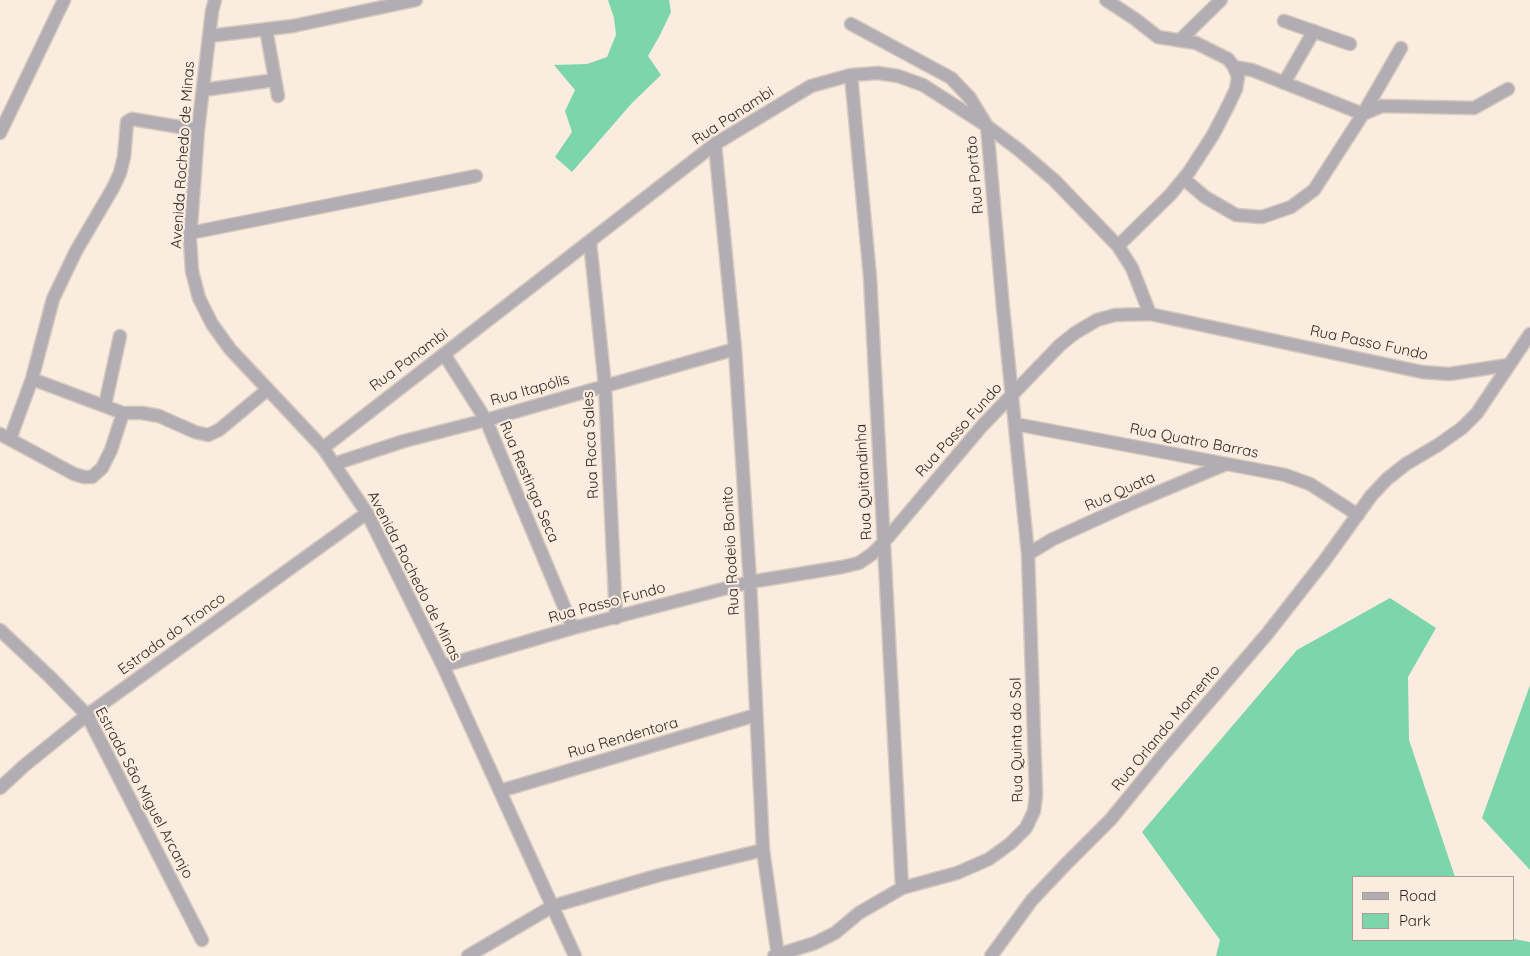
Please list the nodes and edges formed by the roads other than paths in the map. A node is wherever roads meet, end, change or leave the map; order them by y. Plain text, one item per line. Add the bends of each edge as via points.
1 (64, 0) edge
2 (216, 0) edge
3 (416, 0) edge
4 (1106, 0) edge
5 (1221, 0) edge
6 (1284, 20) dead end
7 (850, 24) dead end
8 (266, 29) junction
9 (1314, 31) junction
10 (209, 36) junction
11 (1180, 40) junction
12 (1350, 44) dead end
13 (1401, 48) dead end
14 (1234, 67) junction
15 (851, 75) junction
16 (275, 80) junction
17 (1284, 82) junction
18 (1508, 89) dead end
19 (203, 90) junction
20 (278, 96) dead end
21 (1363, 114) junction
22 (987, 126) junction
23 (198, 130) junction
24 (0, 133) edge
25 (716, 144) junction
26 (476, 176) dead end
27 (1184, 179) junction
28 (190, 233) junction
29 (590, 242) junction
30 (1118, 246) junction
31 (1150, 314) junction
32 (1530, 334) edge
33 (120, 336) dead end
34 (735, 349) junction
35 (444, 354) junction
36 (1508, 365) junction
37 (32, 379) junction
38 (605, 386) junction
39 (267, 390) junction
40 (1013, 394) junction
41 (105, 405) junction
42 (123, 413) junction
43 (486, 420) junction
44 (1015, 424) junction
45 (5, 436) edge
46 (323, 448) junction
47 (334, 464) junction
48 (1226, 464) junction
49 (367, 513) junction
50 (1358, 515) junction
51 (884, 542) junction
52 (1028, 554) junction
53 (750, 582) junction
54 (616, 618) junction
55 (573, 628) junction
56 (0, 630) edge
57 (443, 666) junction
58 (88, 715) junction
59 (756, 715) junction
60 (0, 788) edge
61 (500, 791) junction
62 (763, 850) junction
63 (902, 888) junction
64 (553, 906) junction
65 (202, 940) dead end
66 (468, 956) edge
67 (575, 956) edge
68 (777, 956) edge
69 (992, 956) edge

1 - 24 street
2 - 10 street, Avenida Rochedo de Minas
3 - 8 street
4 - 11 street via 1158,37
5 - 11 street
6 - 9 street
7 - 22 street, Rua Portão via 951,78 970,98
8 - 10 street
8 - 16 street
9 - 12 street
9 - 17 street
10 - 19 street, Avenida Rochedo de Minas
11 - 14 street via 1196,43 1228,59
13 - 21 street
14 - 17 street
14 - 27 street via 1238,77 1236,89 1213,135
15 - 22 street, Rua Panambi via 878,73 898,76 922,85
15 - 25 street, Rua Panambi via 811,86
15 - 51 street, Rua Quitandinha via 870,277
16 - 19 street
16 - 20 street
17 - 21 street
18 - 21 street via 1474,108 1382,106
19 - 23 street, Avenida Rochedo de Minas
21 - 27 street via 1314,190 1291,207 1262,217 1236,215
22 - 30 street, Rua Panambi via 1054,180
22 - 40 street, Rua Portão
23 - 28 street, Avenida Rochedo de Minas
23 - 37 street via 132,119 127,122 120,173 53,298
25 - 29 street, Rua Panambi
25 - 34 street, Rua Rodeio Bonito
26 - 28 street
27 - 30 street
28 - 39 street, Avenida Rochedo de Minas via 192,271 199,298 230,349
29 - 35 street, Rua Panambi
29 - 38 street, Rua Roca Sales
30 - 31 street, Rua Panambi via 1132,268
31 - 36 street, Rua Passo Fundo via 1422,372 1449,374
31 - 40 street, Rua Passo Fundo via 1115,315 1097,320 1060,345
32 - 36 street, Rua Orlando Momento
33 - 41 street
34 - 38 street, Rua Itapólis
34 - 53 street, Rua Rodeio Bonito
35 - 43 street, Rua Restinga Seca
35 - 46 street, Rua Panambi
36 - 50 street, Rua Orlando Momento via 1477,413 1454,434 1387,479 1370,496
37 - 41 street
37 - 45 street
38 - 43 street, Rua Itapólis
38 - 54 street, Rua Roca Sales
39 - 42 street via 219,430 208,435 159,416
39 - 46 street, Avenida Rochedo de Minas
40 - 44 street, Rua Quinta do Sol
40 - 51 street, Rua Passo Fundo
41 - 42 street
42 - 45 street via 111,450 102,468 92,476 74,474
43 - 47 street, Rua Itapólis via 404,441
43 - 55 street, Rua Restinga Seca
44 - 48 street, Rua Quatro Barras
44 - 52 street, Rua Quinta do Sol
46 - 47 street, Avenida Rochedo de Minas
47 - 49 street, Avenida Rochedo de Minas
48 - 50 street, Rua Quatro Barras via 1285,475 1310,484
48 - 52 street, Rua Quata via 1053,539
49 - 57 street, Avenida Rochedo de Minas
49 - 58 street, Estrada do Tronco
50 - 69 street, Rua Orlando Momento via 1267,634 1111,819 1032,900
51 - 53 street, Rua Passo Fundo via 872,554 850,565
51 - 63 street, Rua Quitandinha
52 - 63 street, Rua Quinta do Sol via 1036,775 1034,811 1026,828 988,859 957,873
53 - 54 street, Rua Passo Fundo
53 - 59 street, Rua Rodeio Bonito
54 - 55 street, Rua Passo Fundo
55 - 57 street, Rua Passo Fundo
56 - 58 street, Estrada São Miguel Arcanjo
57 - 61 street, Avenida Rochedo de Minas
58 - 60 street, Estrada do Tronco
58 - 65 street, Estrada São Miguel Arcanjo
59 - 61 street, Rua Rendentora
59 - 62 street, Rua Rodeio Bonito
61 - 64 street, Avenida Rochedo de Minas
62 - 64 street
62 - 68 street, Rua Rodeio Bonito
63 - 68 street, Rua Quinta do Sol via 858,913 835,934
64 - 66 street
64 - 67 street, Avenida Rochedo de Minas

